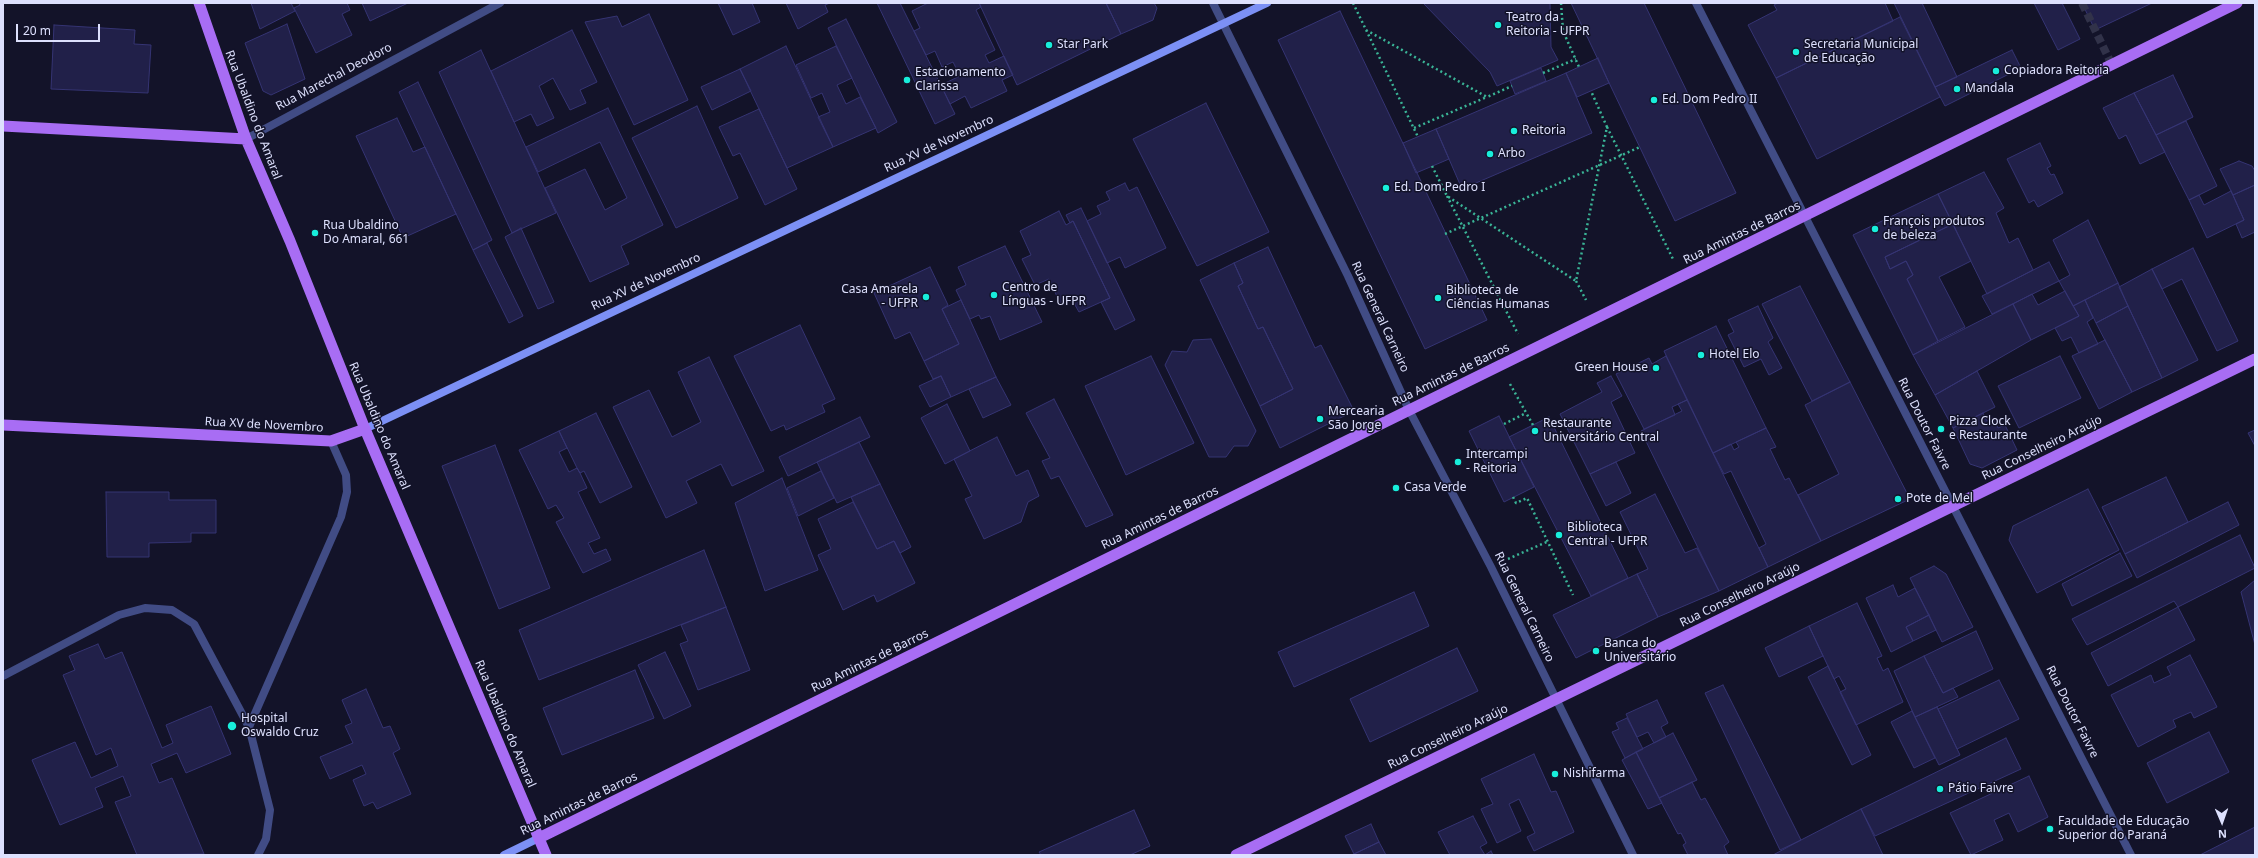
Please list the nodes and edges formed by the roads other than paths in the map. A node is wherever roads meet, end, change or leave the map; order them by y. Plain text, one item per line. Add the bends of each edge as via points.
1 (199, 3) edge
2 (500, 3) edge
3 (1213, 3) edge
4 (1267, 3) edge
5 (1696, 3) edge
6 (2237, 3) edge
7 (1224, 24) junction
8 (3, 126) edge
9 (246, 139) junction
10 (1804, 217) junction
11 (2255, 359) edge
12 (1409, 410) junction
13 (3, 425) edge
14 (365, 429) junction
15 (331, 441) junction
16 (1953, 506) junction
17 (3, 676) edge
18 (1556, 699) junction
19 (249, 727) junction
20 (539, 838) junction
21 (258, 855) edge
22 (504, 855) edge
23 (546, 855) edge
24 (1236, 855) edge
25 (1633, 855) edge
26 (2131, 855) edge

1 - 9 main road, Rua Ubaldino do Amaral
2 - 9 street, Rua Marechal Deodoro
3 - 7 street, Rua General Carneiro
4 - 7 main road, Rua XV de Novembro
5 - 10 street, Rua Doutor Faivre
6 - 10 main road, Rua Amintas de Barros
7 - 12 street, Rua General Carneiro via 1345,269
7 - 14 main road, Rua XV de Novembro
8 - 9 main road
9 - 14 main road, Rua Ubaldino do Amaral
10 - 12 main road, Rua Amintas de Barros
10 - 16 street, Rua Doutor Faivre
11 - 16 main road, Rua Conselheiro Araújo
12 - 18 street, Rua General Carneiro
12 - 20 main road, Rua Amintas de Barros
13 - 15 main road, Rua XV de Novembro
14 - 15 main road, Rua XV de Novembro
14 - 20 main road, Rua Ubaldino do Amaral
15 - 19 street via 346,475 347,492 341,517
16 - 18 main road, Rua Conselheiro Araújo
16 - 26 street, Rua Doutor Faivre
17 - 19 street via 119,615 145,608 172,610 194,624
18 - 24 main road, Rua Conselheiro Araújo
18 - 25 street, Rua General Carneiro
19 - 21 street via 270,810 266,839
20 - 22 main road, Rua Amintas de Barros
20 - 23 main road, Rua Ubaldino do Amaral

